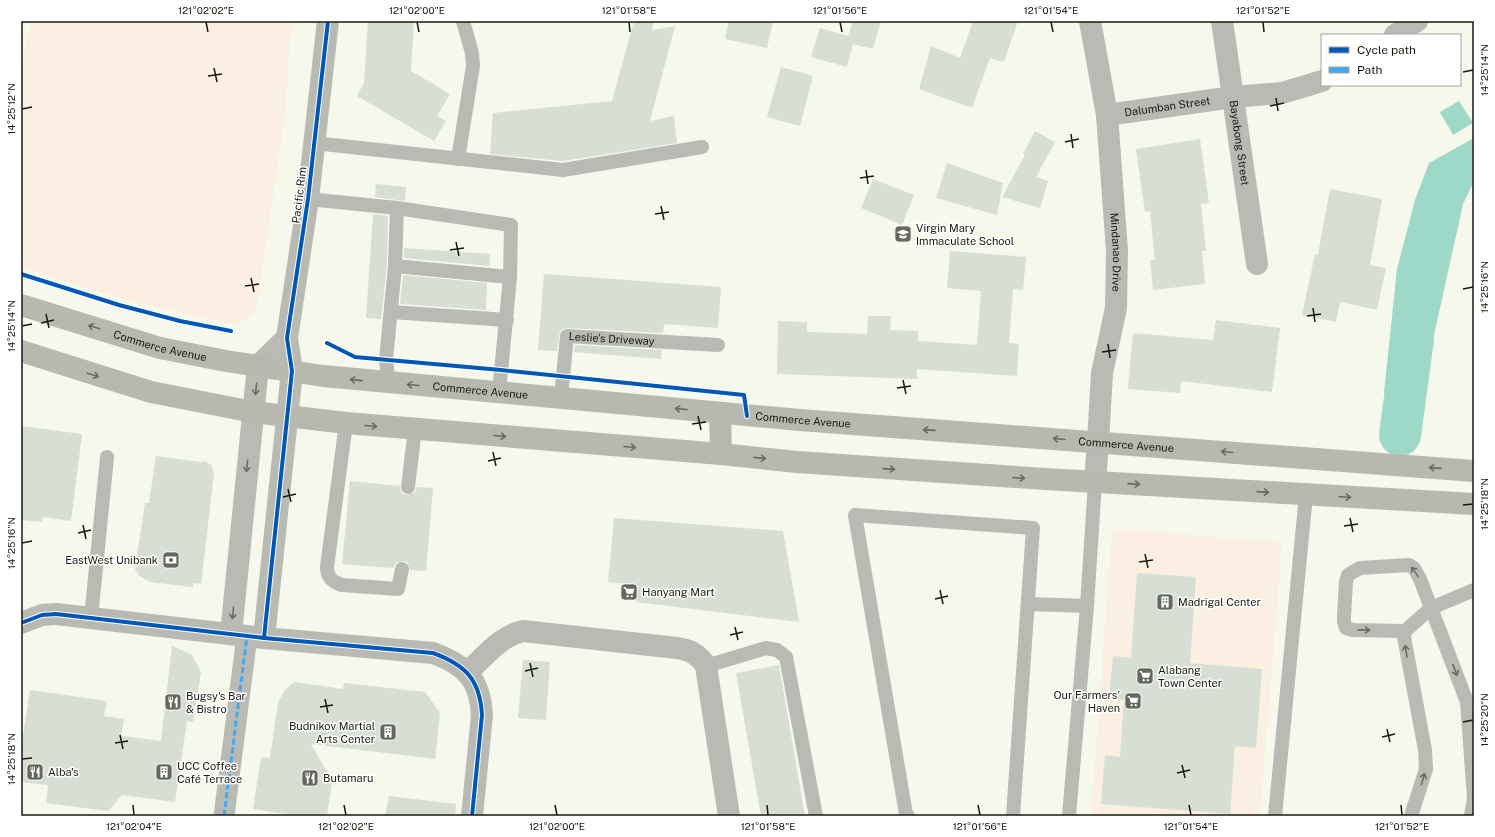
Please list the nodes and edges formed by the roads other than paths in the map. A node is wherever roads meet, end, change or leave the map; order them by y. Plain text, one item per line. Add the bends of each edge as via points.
1 (328, 21) edge
2 (463, 21) edge
3 (1090, 21) edge
4 (1222, 21) edge
5 (1417, 21) edge
6 (1397, 34) edge
7 (1321, 81) edge
8 (1233, 97) junction
9 (1107, 115) junction
10 (314, 142) junction
11 (702, 147) dead end
12 (458, 159) junction
13 (308, 199) junction
14 (396, 208) junction
15 (1257, 264) dead end
16 (395, 266) junction
17 (510, 277) junction
18 (24, 305) edge
19 (391, 312) junction
20 (506, 320) junction
21 (287, 338) junction
22 (718, 345) dead end
23 (21, 351) edge
24 (21, 362) edge
25 (55, 363) junction
26 (258, 366) junction
27 (292, 371) junction
28 (389, 383) junction
29 (499, 393) junction
30 (561, 397) junction
31 (253, 412) junction
32 (720, 413) junction
33 (287, 416) junction
34 (346, 423) junction
35 (415, 429) junction
36 (1098, 442) junction
37 (721, 454) junction
38 (107, 457) dead end
39 (1474, 471) edge
40 (1095, 482) junction
41 (408, 487) dead end
42 (1306, 495) junction
43 (1474, 504) edge
44 (402, 569) dead end
45 (1474, 590) edge
46 (1028, 604) junction
47 (1087, 606) junction
48 (1431, 608) junction
49 (91, 618) junction
50 (21, 623) edge
51 (1405, 631) junction
52 (247, 636) junction
53 (706, 666) junction
54 (467, 673) junction
55 (224, 816) edge
56 (472, 816) edge
57 (729, 816) edge
58 (816, 816) edge
59 (908, 816) edge
60 (1013, 816) edge
61 (1069, 816) edge
62 (1275, 816) edge
63 (1411, 816) edge
64 (1471, 816) edge

1 - 10 street, Pacific Rim
2 - 12 lane via 473,66
3 - 9 street, Mindanao Drive
4 - 8 street, Bayabong Street
5 - 6 street
7 - 8 street, Dalumban Street via 1282,93
8 - 9 street, Dalumban Street
8 - 15 street, Bayabong Street
9 - 36 street, Mindanao Drive via 1117,251 1116,308 1102,373
10 - 12 lane
10 - 13 street, Pacific Rim
11 - 12 lane via 563,170
13 - 14 lane
13 - 21 street, Pacific Rim
14 - 16 lane
14 - 17 lane via 511,225
16 - 17 lane
16 - 19 lane
17 - 20 lane
26 -> 18 main road, Commerce Avenue via 160,348
19 - 20 lane
19 - 28 lane via 386,360
20 - 29 lane
21 - 26 street
21 - 27 street, Pacific Rim
22 - 30 lane, Leslie's Driveway via 567,336
23 - 25 main road
24 - 25 main road
25 -> 31 main road via 151,392
26 - 27 main road, Commerce Avenue
26 -> 31 street
28 -> 27 main road, Commerce Avenue
27 - 33 street, Pacific Rim
29 -> 28 main road, Commerce Avenue
29 - 30 main road, Commerce Avenue
32 -> 30 main road, Commerce Avenue
31 - 33 main road
31 -> 52 street
36 -> 32 main road, Commerce Avenue
32 - 37 main road
33 - 34 main road
33 - 52 street, Pacific Rim
34 -> 35 main road
34 - 44 lane via 327,573 330,579 342,585 398,589
35 -> 37 main road
35 - 41 lane
39 -> 36 main road, Commerce Avenue
36 - 40 street, Mindanao Drive
37 -> 40 main road via 804,463
38 - 49 lane
40 -> 42 main road
40 - 47 lane
42 -> 43 main road
42 - 62 lane
45 - 48 lane
46 - 47 lane
46 - 59 lane via 1033,528 855,515
46 - 60 lane
47 - 61 lane
48 - 51 lane
48 -> 51 lane via 1420,579 1414,568 1409,565 1360,568 1348,575 1344,617 1346,628
48 -> 64 lane via 1467,702 1474,798
49 - 50 street via 56,614 42,615
49 - 52 street
63 -> 51 lane via 1426,769
52 - 54 street via 433,653 459,665
52 - 55 street
53 - 54 street via 694,653 686,649 523,631 504,638
53 - 57 street
53 - 58 lane via 766,648 777,650 786,657
54 - 56 street via 476,684 482,715

